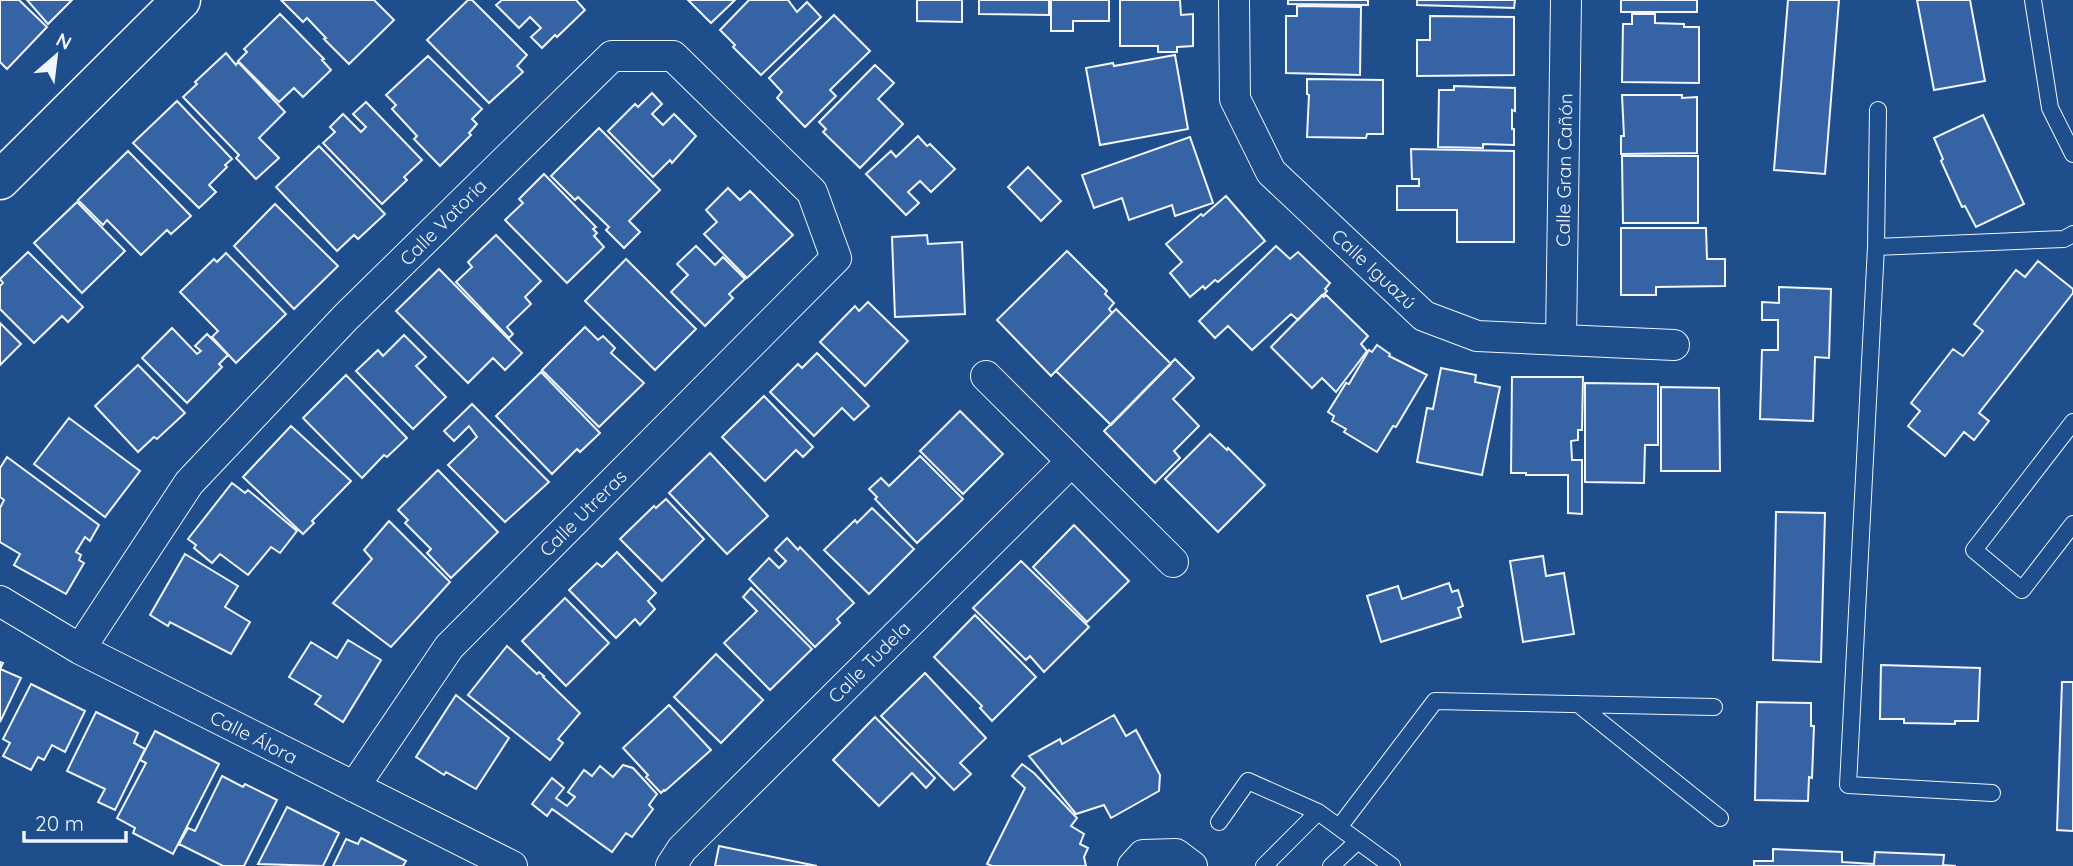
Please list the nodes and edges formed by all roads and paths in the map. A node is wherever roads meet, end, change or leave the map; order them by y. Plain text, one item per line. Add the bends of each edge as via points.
1 (181, 0) edge
2 (1234, 0) edge
3 (1566, 0) edge
4 (2033, 0) edge
5 (1878, 110) dead end
6 (2073, 154) edge
7 (0, 180) edge
8 (2073, 234) edge
9 (1876, 247) junction
10 (836, 258) joint
11 (1561, 340) junction
12 (1674, 345) dead end
13 (986, 376) dead end
14 (2073, 422) edge
15 (1071, 462) junction
16 (2073, 524) edge
17 (1173, 562) dead end
18 (0, 601) edge
19 (80, 649) junction
20 (1578, 704) junction
21 (1714, 707) dead end
22 (354, 787) junction
23 (1992, 793) dead end
24 (1318, 811) junction
25 (1720, 818) dead end
26 (1219, 822) dead end
27 (1340, 826) junction
28 (1358, 841) junction
29 (512, 866) edge
30 (671, 866) edge
31 (1133, 866) edge
32 (1192, 866) edge
33 (1265, 866) edge
34 (1331, 866) edge
35 (1392, 866) edge

1 - 7 street
2 - 11 street, Calle Iguazú via 1236,99 1271,172 1424,316 1477,336
3 - 11 street, Calle Gran Cañón
4 - 6 lane via 2050,108
5 - 9 lane
8 - 9 lane via 2064,240
9 - 23 lane via 1848,785
10 - 19 street, Calle Vatoria via 812,192 673,56 612,56 346,317 189,483
10 - 22 street, Calle Utreras via 449,647
11 - 12 street, Calle Iguazú
13 - 15 street
14 - 16 lane via 1974,550 2022,590
15 - 17 street
15 - 30 street, Calle Tudela via 682,849
18 - 19 street, Calle Álora
19 - 22 street, Calle Álora
20 - 21 lane
20 - 25 lane
20 - 27 lane via 1435,701
22 - 29 street, Calle Álora
24 - 26 lane via 1248,781
24 - 27 lane
24 - 33 lane
27 - 28 lane
28 - 34 lane
28 - 35 lane
31 - 32 street via 1143,855 1176,854

